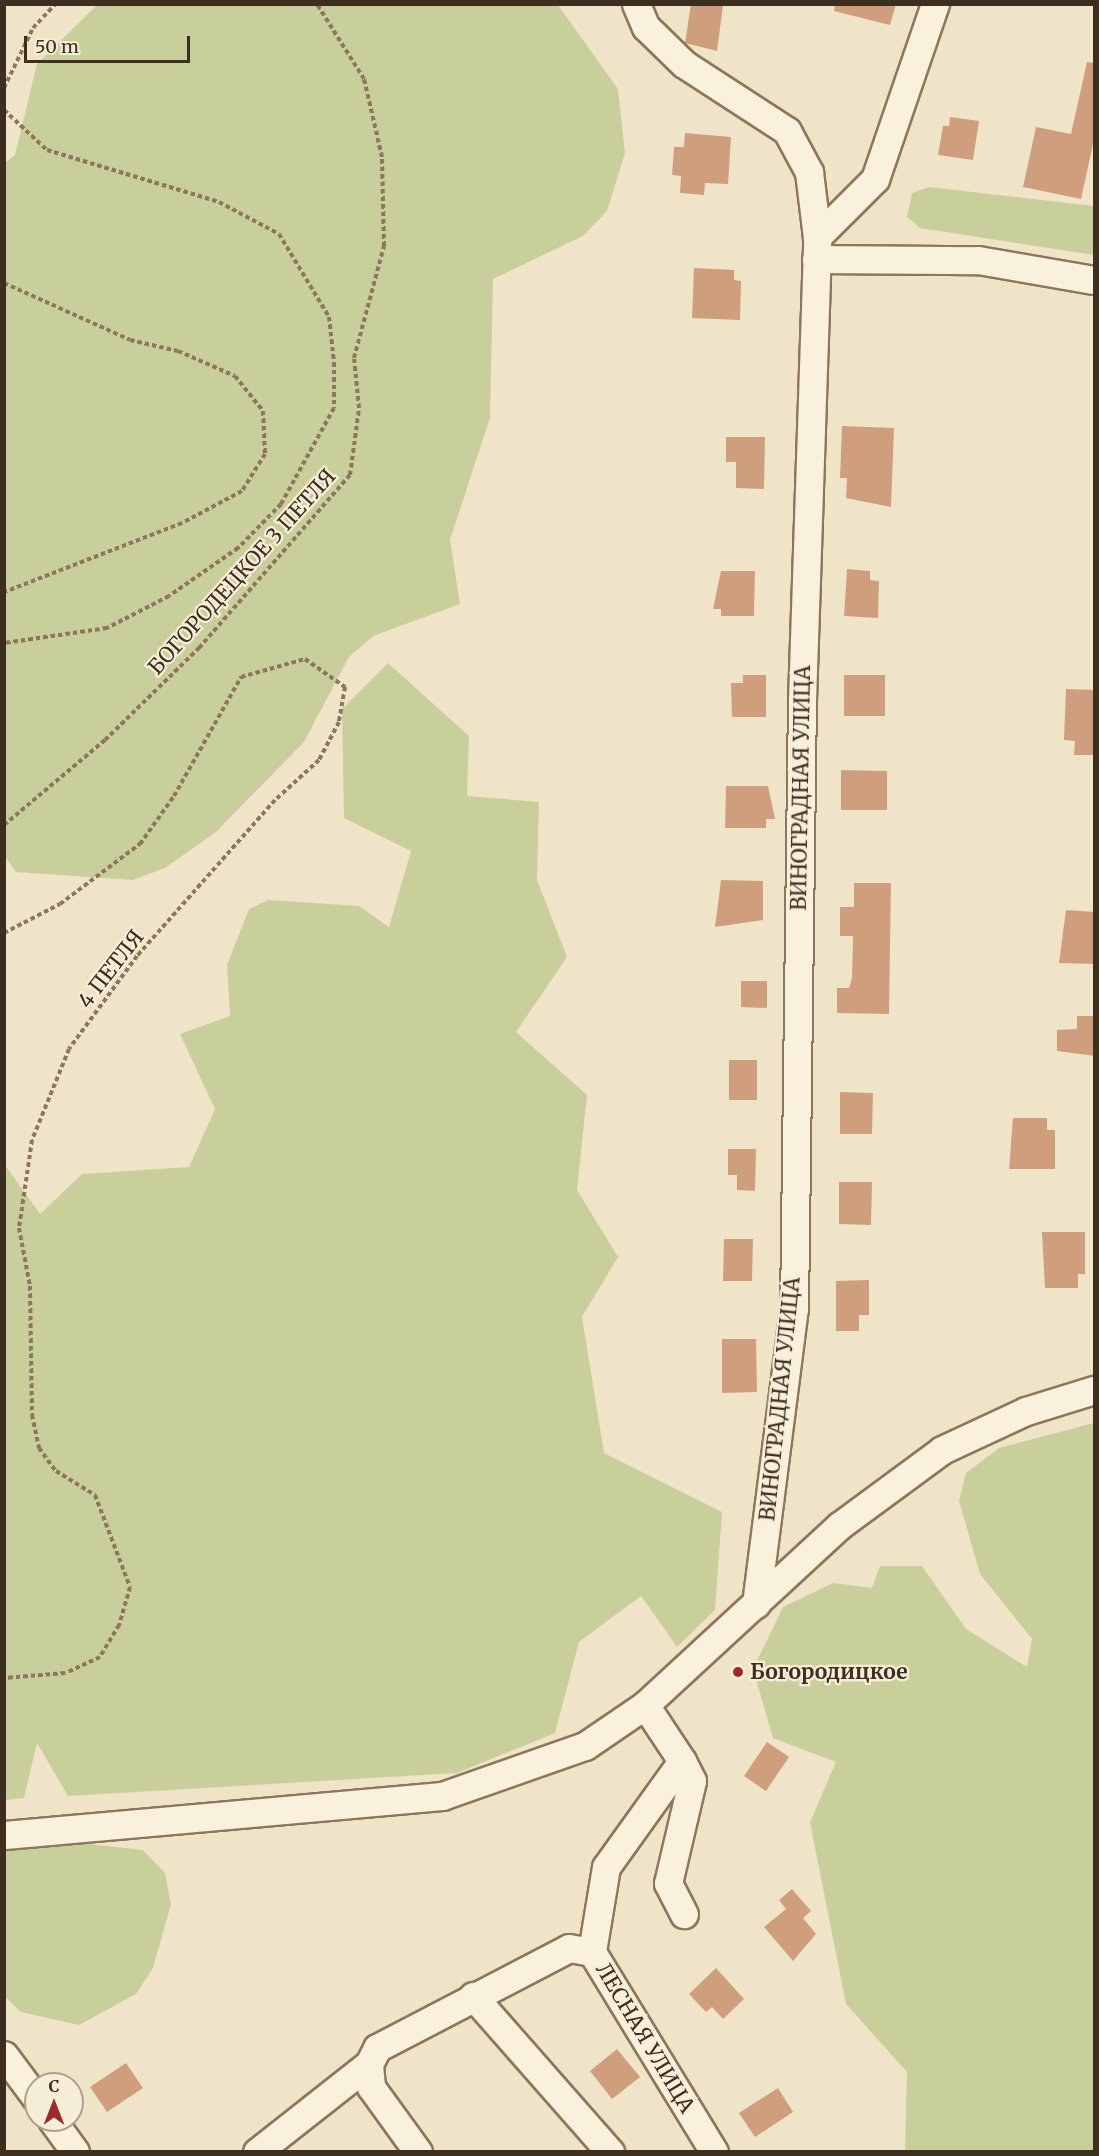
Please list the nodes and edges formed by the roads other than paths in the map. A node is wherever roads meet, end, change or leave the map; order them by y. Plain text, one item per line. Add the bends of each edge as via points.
1 (636, 4) edge
2 (935, 4) edge
3 (817, 248) junction
4 (1095, 280) edge
5 (1095, 1390) edge
6 (756, 1604) junction
7 (645, 1705) junction
8 (682, 1761) junction
9 (4, 1835) edge
10 (684, 1914) dead end
11 (592, 1952) junction
12 (473, 1996) junction
13 (4, 2055) edge
14 (370, 2076) junction
15 (24, 2082) edge
16 (61, 2132) edge
17 (75, 2151) edge
18 (257, 2151) edge
19 (418, 2151) edge
20 (610, 2151) edge
21 (714, 2151) edge

1 - 3 street, ВИНОГРАДНАЯ УЛИЦА via 646,27 684,64 787,131 809,172
2 - 3 street via 875,179
3 - 4 street via 978,261
3 - 6 street, ВИНОГРАДНАЯ УЛИЦА via 802,700 794,1309
5 - 6 street via 1026,1411 942,1450 839,1526
6 - 7 street
7 - 8 street
7 - 9 street via 585,1746 442,1796
8 - 10 street via 692,1781 668,1883
8 - 11 street, ЛЕСНАЯ УЛИЦА via 606,1867
11 - 12 street via 569,1948
11 - 21 street, ЛЕСНАЯ УЛИЦА
12 - 14 street via 377,2048
12 - 20 street
13 - 15 street
14 - 18 street
14 - 19 street
16 - 17 street

